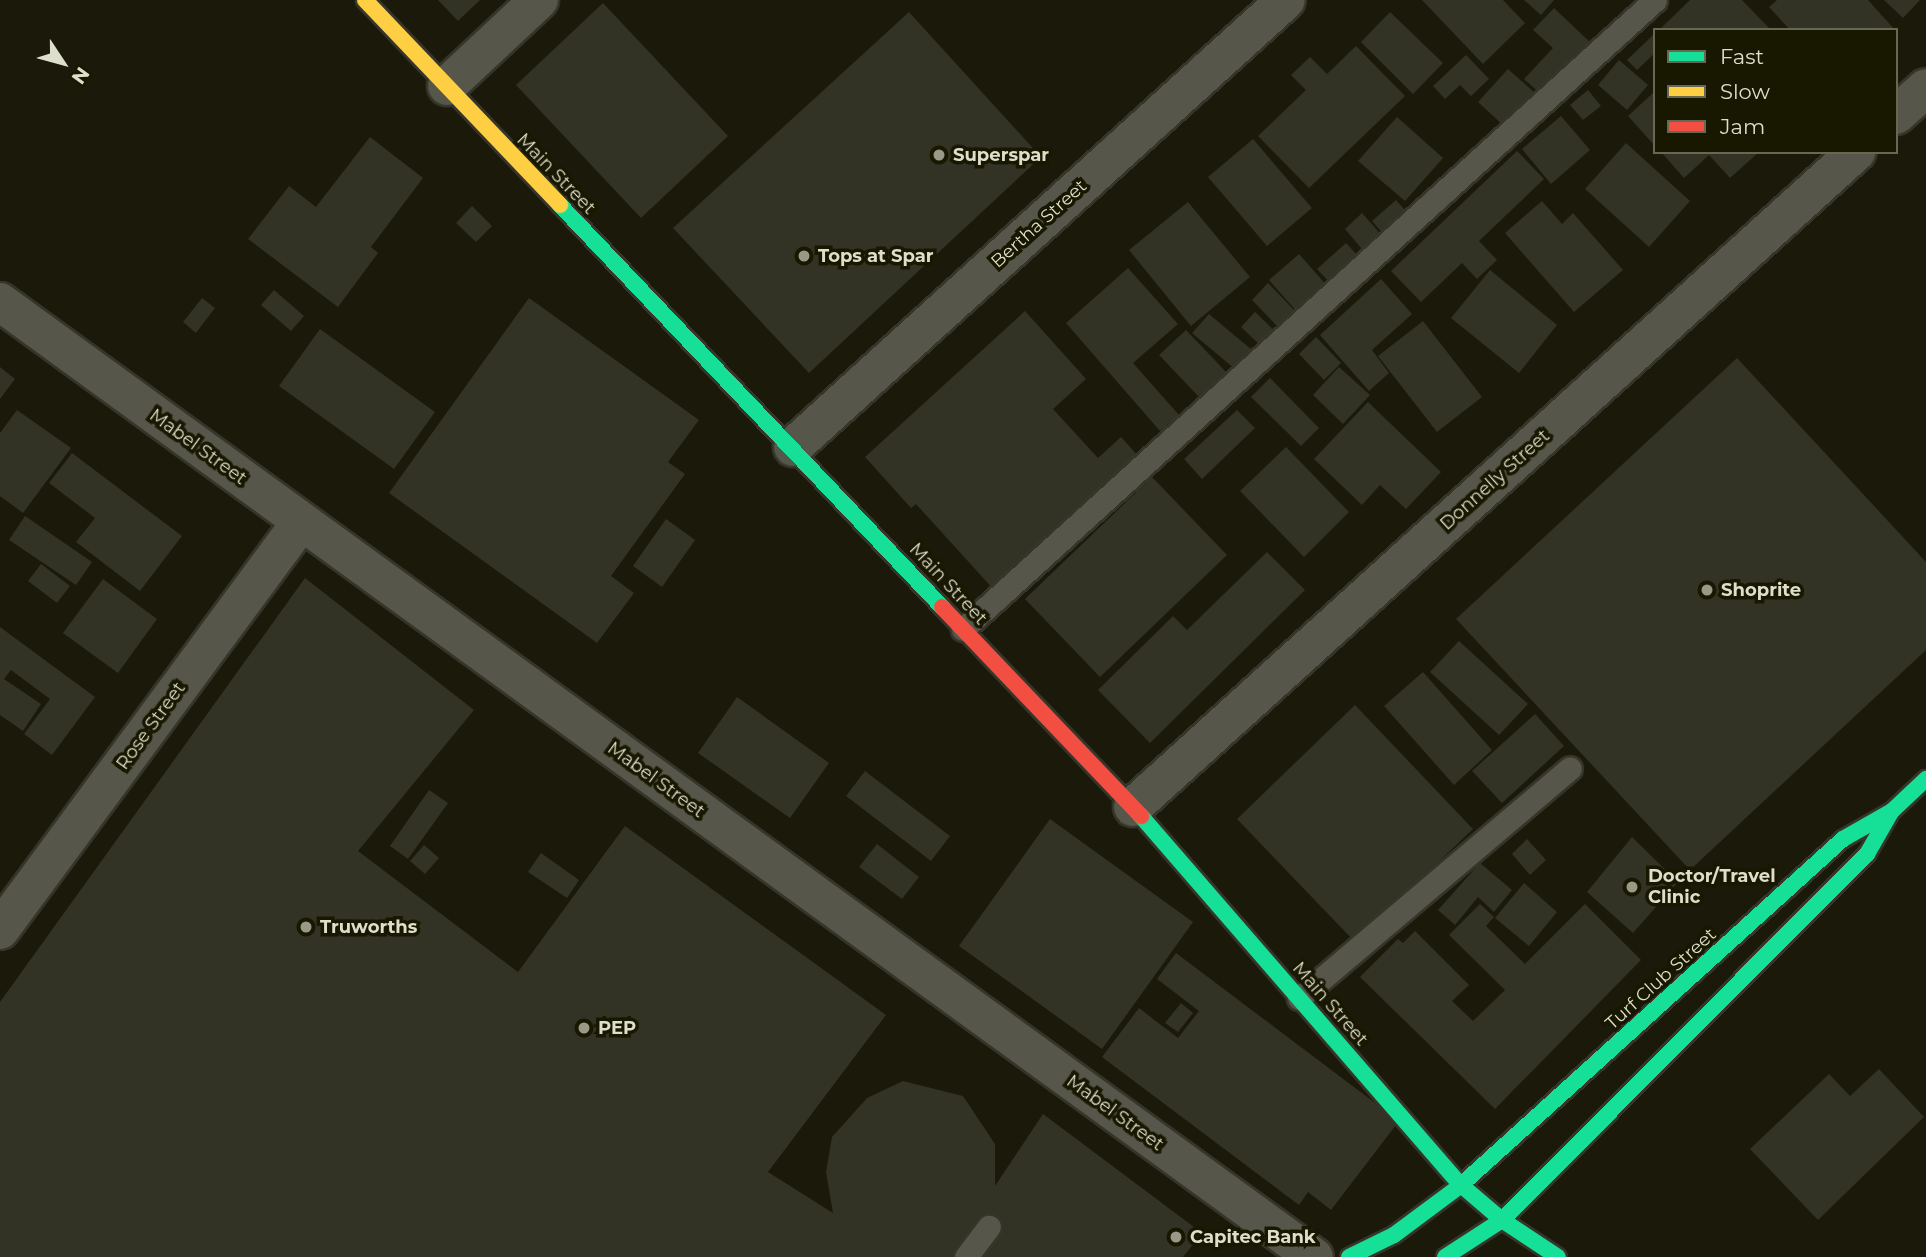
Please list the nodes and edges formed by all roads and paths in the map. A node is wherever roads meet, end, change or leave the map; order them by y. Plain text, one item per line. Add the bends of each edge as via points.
1 (365, 0) edge
2 (539, 0) edge
3 (1286, 0) edge
4 (1654, 0) edge
5 (447, 86) junction
6 (1926, 89) edge
7 (1898, 114) edge
8 (1854, 154) edge
9 (0, 302) edge
10 (793, 447) junction
11 (301, 523) junction
12 (963, 629) junction
13 (1570, 768) dead end
14 (1926, 779) edge
15 (1133, 807) junction
16 (1892, 811) junction
17 (6, 910) edge
18 (1299, 998) junction
19 (1461, 1185) junction
20 (1502, 1220) junction
21 (989, 1227) dead end
22 (966, 1257) edge
23 (1314, 1257) edge
24 (1349, 1257) edge
25 (1445, 1257) edge
26 (1558, 1257) edge

1 - 5 main road, Main Street
2 - 5 street
3 - 10 street, Bertha Street
4 - 12 lane
5 - 10 main road, Main Street
6 - 7 street
8 - 15 street, Donnelly Street
9 - 11 street, Mabel Street
10 - 12 main road, Main Street
11 - 17 street, Rose Street
11 - 23 street, Mabel Street
12 - 15 main road, Main Street
13 - 18 lane
14 - 16 main road, Turf Club Street
15 - 18 main road, Main Street
16 - 19 main road, Turf Club Street via 1843,839
16 - 20 main road, Turf Club Street via 1867,855
18 - 19 main road, Main Street
19 - 20 main road, Main Street
19 - 24 main road, Turf Club Street via 1394,1235
20 - 25 main road, Turf Club Street
20 - 26 main road, Main Street
21 - 22 lane

